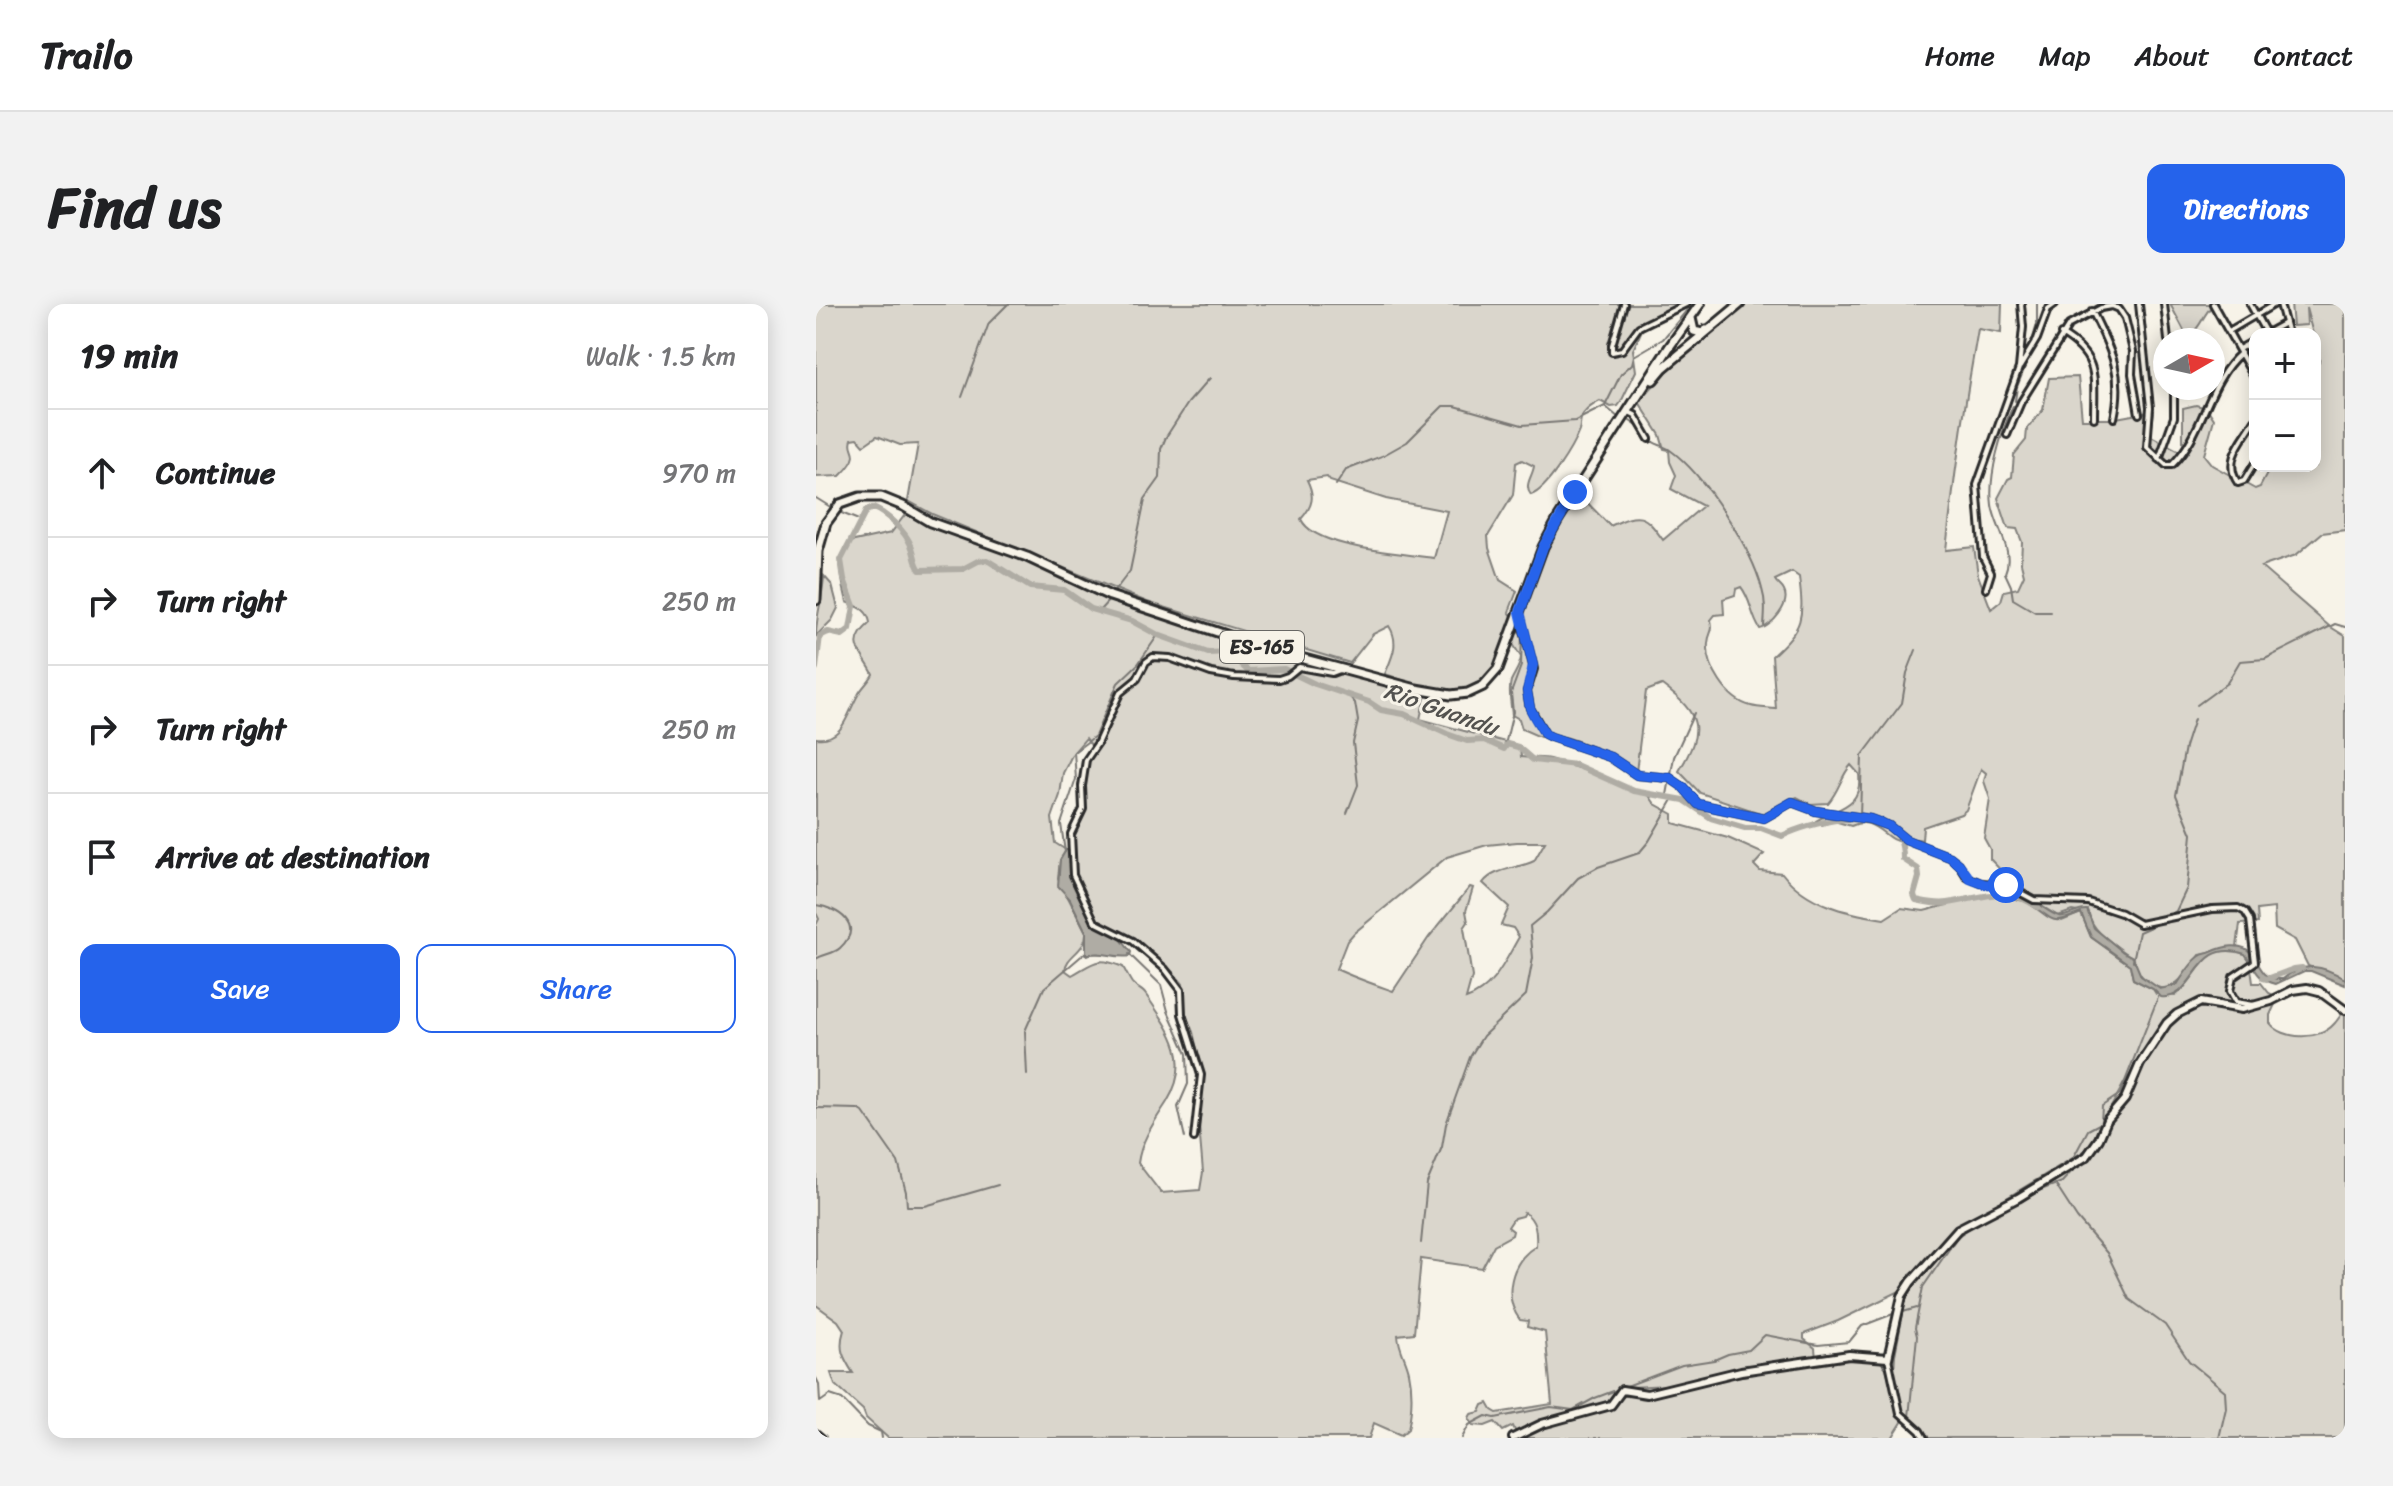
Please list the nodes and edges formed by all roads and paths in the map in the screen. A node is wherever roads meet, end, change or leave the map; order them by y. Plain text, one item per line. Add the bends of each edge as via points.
1 (1624, 304) edge
2 (1686, 304) edge
3 (1700, 304) edge
4 (1740, 304) edge
5 (2021, 304) edge
6 (2055, 304) edge
7 (2139, 304) edge
8 (2164, 304) edge
9 (2213, 304) edge
10 (2250, 304) edge
11 (2278, 304) edge
12 (2092, 311) junction
13 (2256, 315) junction
14 (1691, 318) junction
15 (2285, 323) junction
16 (1715, 325) junction
17 (2167, 328) edge
18 (2262, 328) edge
19 (2276, 328) edge
20 (2286, 328) edge
21 (2229, 331) junction
22 (2061, 334) junction
23 (2249, 344) edge
24 (2240, 351) junction
25 (2249, 362) edge
26 (2019, 368) junction
27 (1636, 400) junction
28 (2174, 400) edge
29 (2006, 401) junction
30 (2021, 402) junction
31 (1629, 412) junction
32 (2139, 414) dead end
33 (2094, 418) dead end
34 (2114, 418) dead end
35 (2249, 430) edge
36 (2007, 435) dead end
37 (1649, 439) dead end
38 (2159, 459) junction
39 (2250, 472) edge
40 (1986, 589) dead end
41 (816, 600) edge
42 (1520, 612) junction
43 (1342, 668) junction
44 (2256, 1006) junction
45 (2345, 1010) edge
46 (1194, 1138) dead end
47 (1888, 1358) junction
48 (816, 1433) edge
49 (822, 1438) edge
50 (1513, 1438) edge
51 (1924, 1438) edge

1 - 2 street via 1612,352 1622,350 1639,327
3 - 14 main road
4 - 16 main road
5 - 26 street
6 - 26 street
7 - 38 street via 2150,407 2147,447
8 - 17 street
9 - 21 street
10 - 13 street
11 - 13 street
11 - 15 street
12 - 22 street
12 - 32 street via 2115,306 2125,318
12 - 34 street via 2113,355
13 - 18 street
13 - 21 street
14 - 16 main road via 1697,333
14 - 27 main road, ES-165
15 - 19 street
15 - 20 street
16 - 27 main road, ES-165 via 1663,368
21 - 24 street
22 - 30 street
22 - 33 street via 2088,357
23 - 24 street
24 - 25 street
24 - 38 street via 2193,439 2171,465
26 - 29 street
27 - 31 main road, ES-165
28 - 38 street via 2174,417
29 - 30 street
29 - 40 street via 1978,479 1983,560 1991,573
30 - 36 street
31 - 37 street
31 - 42 main road, ES-165 via 1550,533
35 - 39 street via 2231,462 2237,482
41 - 43 main road, ES-165 via 818,551 826,523 840,504 881,497 1110,596
42 - 43 main road, ES-165 via 1498,669 1468,693 1416,689
42 - 44 street via 1533,665 1527,691 1530,708 1545,734 1610,757 1637,775 1669,777 1698,804 1714,809 1764,818 1795,802 1816,811 1881,822 1906,840 1954,860 1970,879 2006,885 2034,900 2091,902 2144,924 2238,908 2250,920 2255,962 2233,977 2230,991 2236,1002
43 - 46 street via 1332,673 1299,667 1279,679 1234,677 1153,657 1120,693 1084,768 1083,809 1071,834 1074,880 1095,922 1133,941 1181,990 1182,1014 1201,1075
44 - 45 street via 2307,988
44 - 47 street via 2236,1009 2201,1002 2171,1018 2087,1156 1958,1229 1911,1282 1902,1296
47 - 50 street via 1849,1355 1741,1371 1647,1394 1622,1390 1611,1405 1542,1424
47 - 51 street via 1900,1413
48 - 49 street

